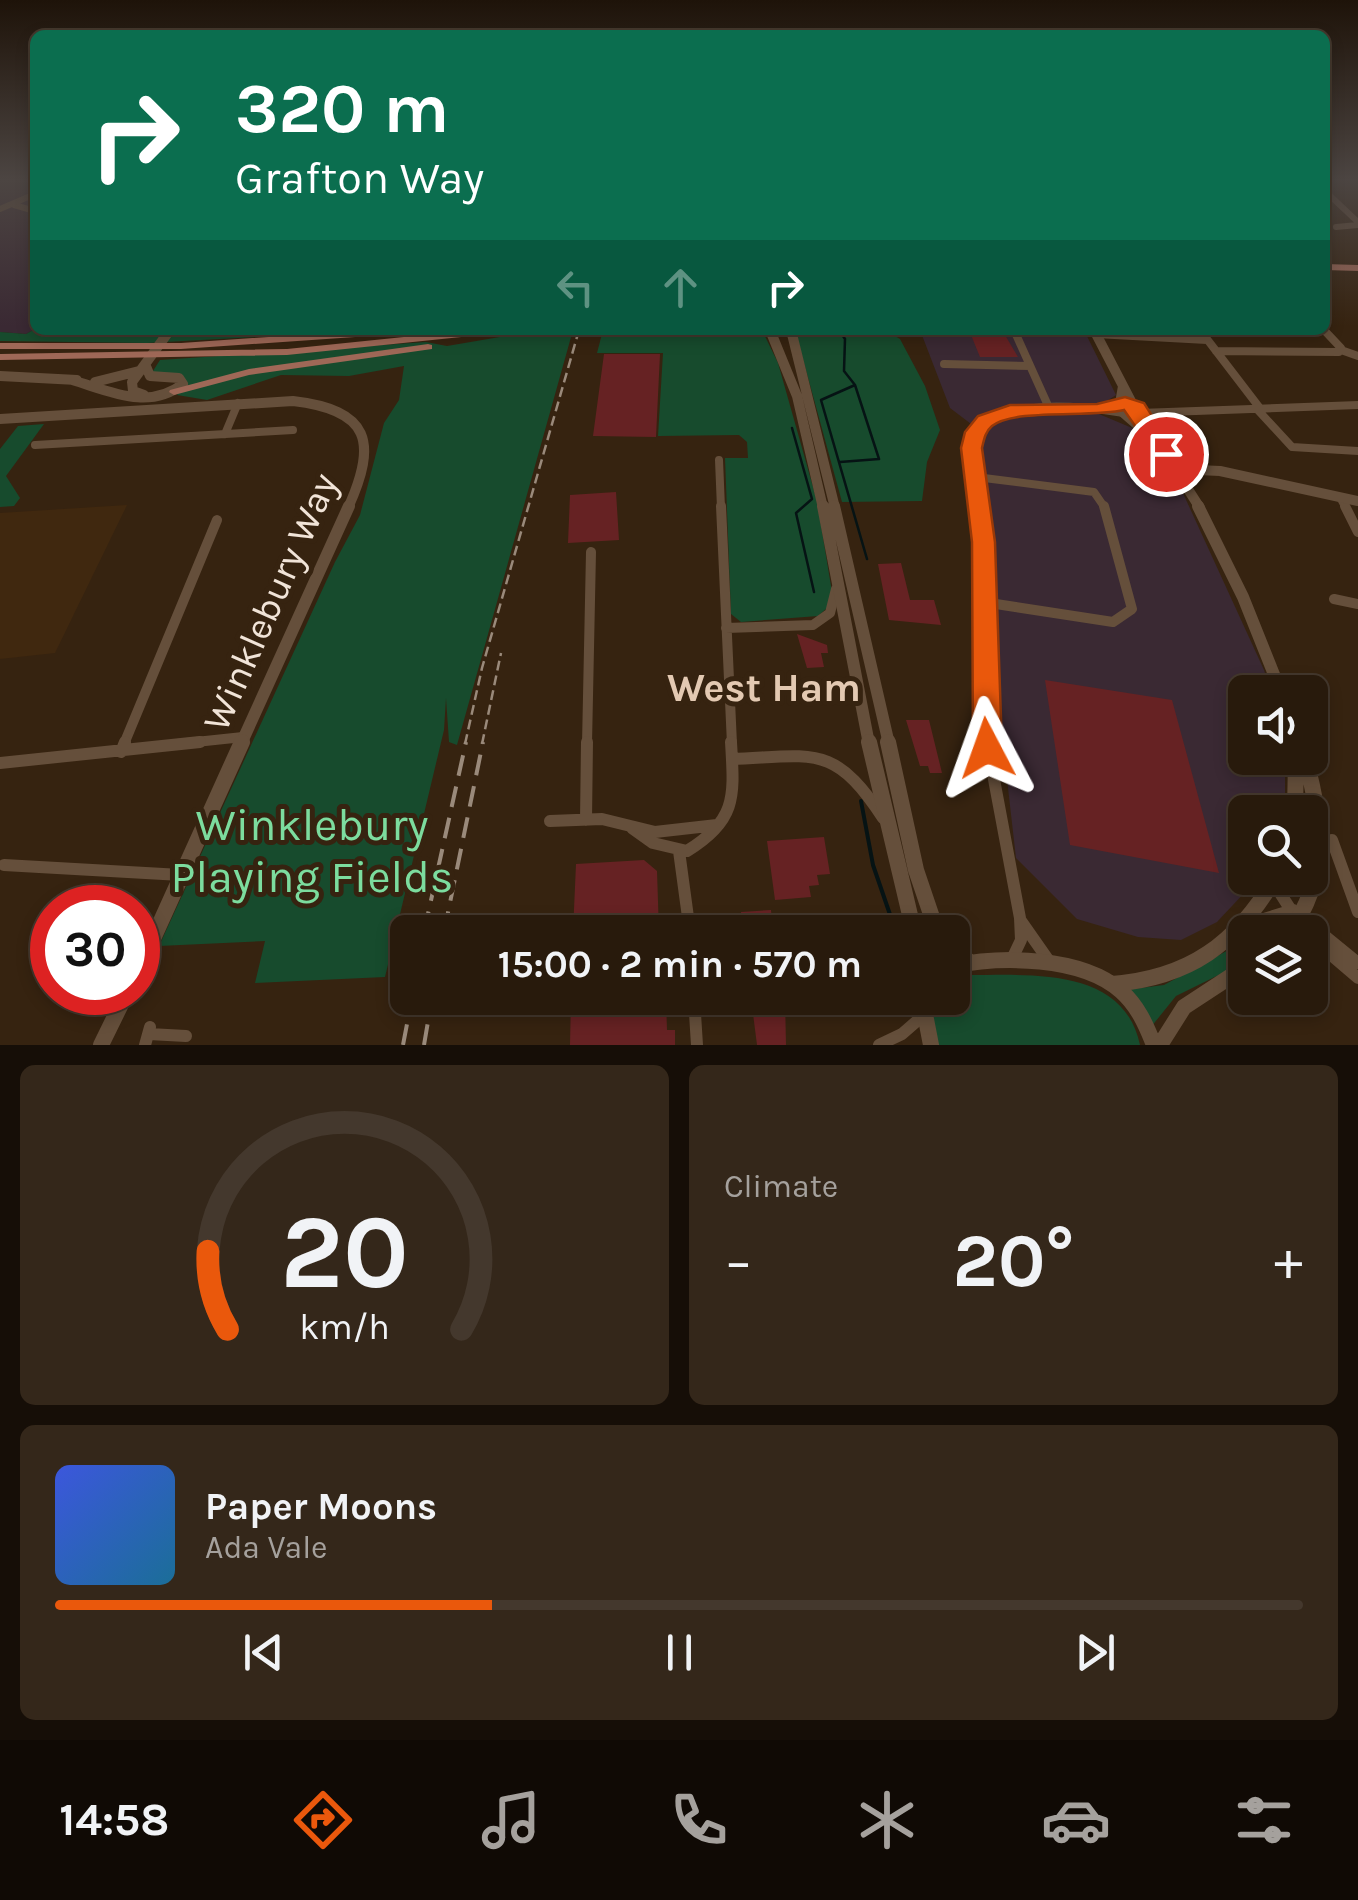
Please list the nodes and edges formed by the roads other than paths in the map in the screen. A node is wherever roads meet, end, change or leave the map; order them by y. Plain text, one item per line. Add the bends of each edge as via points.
1 (1330, 268) edge
2 (1358, 271) edge
3 (1330, 274) edge
4 (168, 335) edge
5 (340, 335) edge
6 (452, 335) edge
7 (488, 335) edge
8 (772, 335) edge
9 (792, 335) edge
10 (1016, 335) edge
11 (1097, 335) edge
12 (1133, 335) edge
13 (1204, 335) edge
14 (1328, 335) edge
15 (1183, 339) junction
16 (1207, 340) junction
17 (0, 346) edge
18 (1215, 350) junction
19 (1341, 350) junction
20 (1358, 356) edge
21 (0, 357) edge
22 (944, 364) dead end
23 (1030, 366) junction
24 (144, 367) junction
25 (0, 376) edge
26 (72, 380) junction
27 (174, 392) junction
28 (153, 397) junction
29 (238, 403) junction
30 (1358, 405) edge
31 (1258, 407) junction
32 (1050, 410) junction
33 (1130, 410) junction
34 (0, 418) edge
35 (293, 430) dead end
36 (224, 434) junction
37 (35, 445) dead end
38 (1358, 451) edge
39 (719, 460) dead end
40 (1176, 470) junction
41 (976, 477) junction
42 (1341, 499) junction
43 (1358, 500) edge
44 (217, 520) dead end
45 (1358, 532) edge
46 (591, 552) dead end
47 (833, 552) junction
48 (1334, 600) dead end
49 (983, 602) junction
50 (1358, 604) edge
51 (726, 628) junction
52 (1274, 675) edge
53 (246, 736) junction
54 (120, 752) junction
55 (732, 758) junction
56 (0, 763) edge
57 (1308, 775) edge
58 (586, 820) junction
59 (885, 820) junction
60 (550, 821) dead end
61 (720, 824) junction
62 (632, 828) junction
63 (681, 829) junction
64 (1332, 840) dead end
65 (681, 850) junction
66 (4, 865) dead end
67 (184, 875) junction
68 (1358, 912) edge
69 (689, 915) edge
70 (910, 915) edge
71 (932, 915) edge
72 (1301, 915) edge
73 (1020, 918) junction
74 (160, 926) edge
75 (1328, 944) edge
76 (1228, 945) edge
77 (1328, 952) edge
78 (1010, 962) junction
79 (1358, 963) edge
80 (970, 964) edge
81 (1051, 964) junction
82 (1228, 978) edge
83 (1358, 978) edge
84 (1112, 984) junction
85 (116, 1015) edge
86 (695, 1015) edge
87 (919, 1015) edge
88 (928, 1015) edge
89 (148, 1035) edge
90 (186, 1036) dead end
91 (101, 1045) edge
92 (697, 1045) edge
93 (878, 1045) edge
94 (931, 1045) edge
95 (1157, 1045) edge

1 - 2 main road
2 - 3 main road
4 - 24 street
5 - 17 main road via 181,346
6 - 21 main road via 288,352
7 - 27 main road via 250,372
8 - 47 street via 791,372
9 - 71 street
10 - 23 street
11 - 33 street
12 - 15 street
13 - 16 street
14 - 19 street
15 - 16 street
15 - 18 street
16 - 18 street
18 - 19 street
18 - 31 street
19 - 20 street
22 - 23 street
23 - 32 street
24 - 26 street via 104,382
24 - 27 street via 152,376 179,378 183,384
24 - 28 street via 133,391
25 - 26 street
26 - 28 street via 115,395
27 - 28 street
29 - 34 street, Winklebury Way
29 - 36 street
29 - 53 street, Winklebury Way via 335,408 361,426 367,451 353,498
30 - 31 street
31 - 33 street
31 - 38 street via 1292,447
32 - 33 street
32 - 41 street via 1010,411 979,426 972,448
33 - 40 street
35 - 36 street
36 - 37 street
39 - 51 street
40 - 42 street via 1220,470
40 - 52 street
41 - 49 street
41 - 49 street via 1094,492 1104,501 1132,610 1112,622
42 - 43 street
42 - 45 street
44 - 54 street
46 - 58 street
47 - 51 street via 836,594 830,613 812,625
47 - 59 street
48 - 50 street
49 - 73 street via 992,795
51 - 55 street
53 - 54 street
53 - 67 street, Winklebury Way
54 - 56 street
55 - 59 street via 830,760 856,778
55 - 61 street via 734,800
57 - 72 street via 1318,858
58 - 60 street
58 - 62 street
59 - 70 street
61 - 63 street
61 - 65 street via 707,840
62 - 63 street
62 - 65 street via 653,843
63 - 65 street via 671,842
63 - 65 street via 694,837
64 - 68 street
65 - 69 street
66 - 67 street
67 - 74 street, Winklebury Way
73 - 78 street via 1021,940
73 - 81 street
75 - 79 street
76 - 84 street via 1180,973
77 - 83 street
78 - 80 street
78 - 81 street
81 - 84 street via 1095,972
82 - 95 street via 1182,1006
84 - 95 street
85 - 91 street
86 - 92 street
87 - 93 street via 902,1034
88 - 94 street
89 - 90 street

